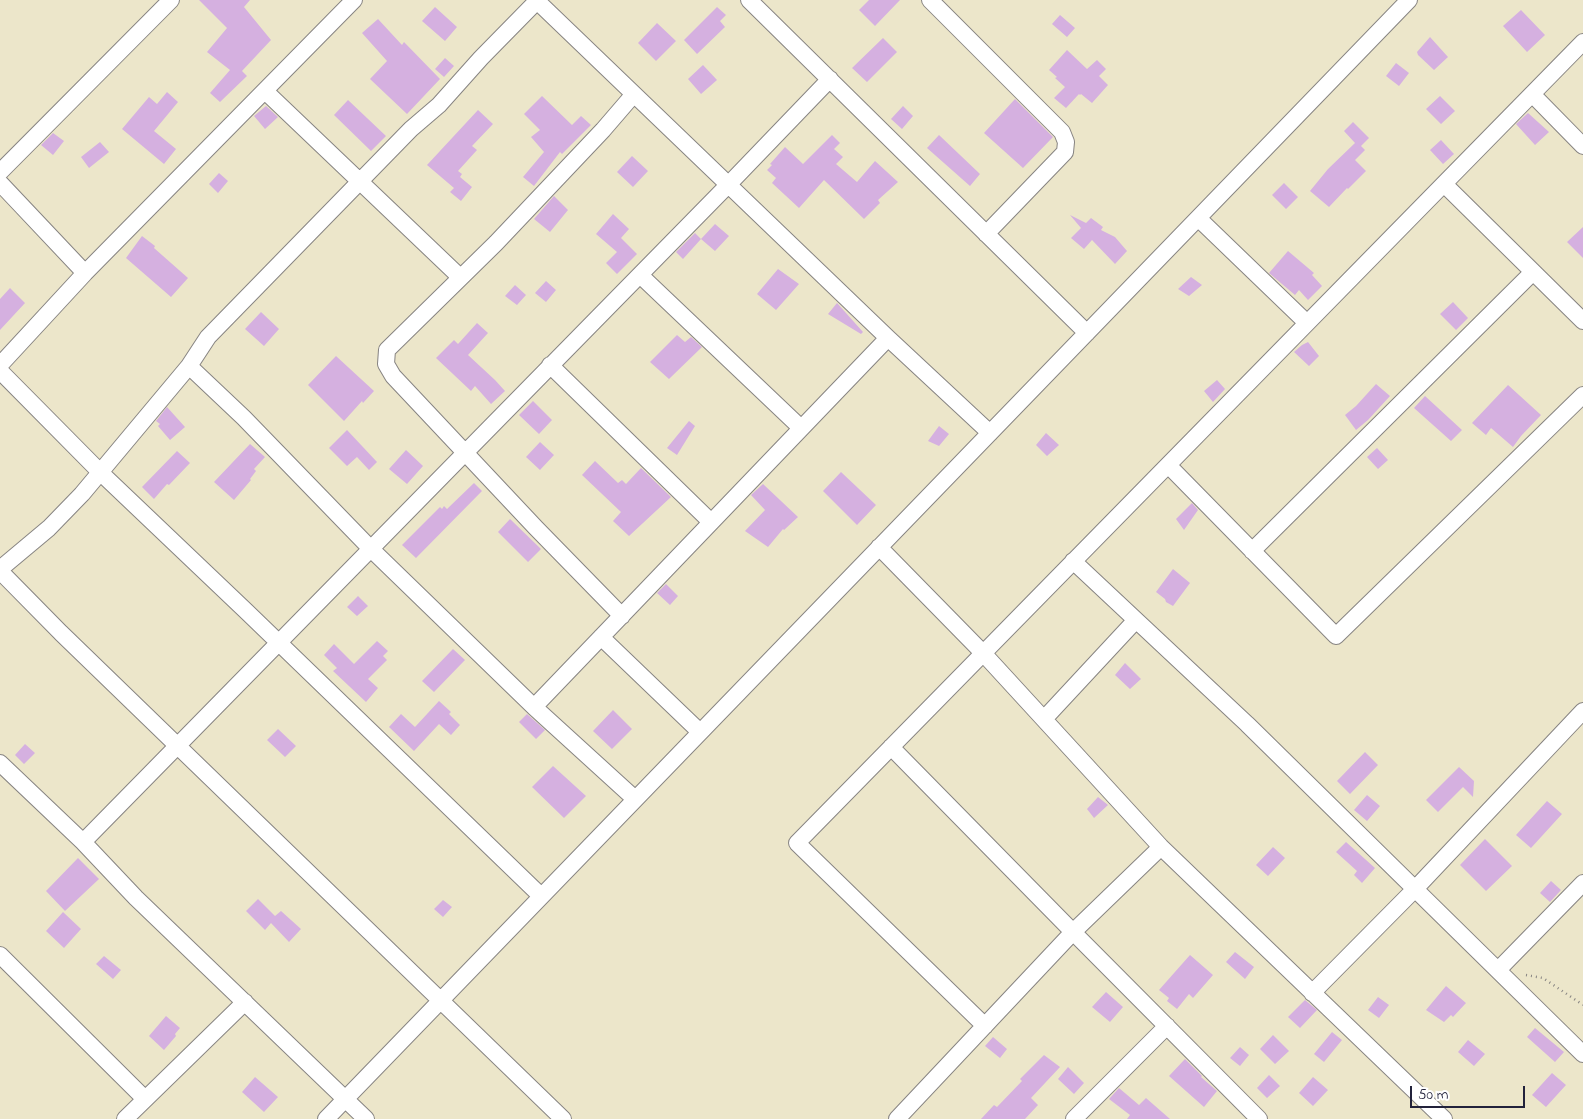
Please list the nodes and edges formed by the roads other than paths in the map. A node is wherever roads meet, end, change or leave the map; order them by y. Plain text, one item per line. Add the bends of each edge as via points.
1 (171, 0) edge
2 (354, 0) edge
3 (537, 0) edge
4 (749, 0) edge
5 (930, 0) edge
6 (1409, 0) edge
7 (1583, 42) edge
8 (830, 79) junction
9 (266, 91) junction
10 (634, 94) junction
11 (1532, 94) junction
12 (1583, 146) edge
13 (0, 172) edge
14 (360, 182) junction
15 (0, 183) edge
16 (729, 184) junction
17 (1444, 184) junction
18 (1198, 218) junction
19 (986, 234) junction
20 (1533, 272) junction
21 (85, 273) junction
22 (640, 275) junction
23 (460, 278) junction
24 (1583, 321) edge
25 (1307, 323) junction
26 (1087, 333) junction
27 (888, 338) junction
28 (0, 365) edge
29 (189, 366) junction
30 (550, 366) junction
31 (0, 371) edge
32 (1583, 395) edge
33 (801, 428) junction
34 (990, 433) junction
35 (466, 452) junction
36 (1168, 465) junction
37 (101, 473) junction
38 (711, 522) junction
39 (879, 547) junction
40 (371, 549) junction
41 (1252, 551) junction
42 (1073, 561) junction
43 (0, 570) edge
44 (622, 616) junction
45 (1136, 620) junction
46 (601, 637) junction
47 (279, 643) junction
48 (983, 653) junction
49 (534, 707) junction
50 (1583, 711) edge
51 (1044, 719) junction
52 (700, 732) junction
53 (179, 747) junction
54 (891, 747) junction
55 (0, 763) edge
56 (635, 799) junction
57 (83, 842) junction
58 (1161, 847) junction
59 (1583, 883) edge
60 (1415, 889) junction
61 (542, 896) junction
62 (1073, 932) junction
63 (0, 956) edge
64 (1498, 970) junction
65 (1312, 993) junction
66 (440, 1000) junction
67 (245, 1002) junction
68 (985, 1026) junction
69 (1166, 1026) junction
70 (1583, 1054) edge
71 (145, 1099) junction
72 (345, 1099) junction
73 (125, 1119) edge
74 (326, 1119) edge
75 (366, 1119) edge
76 (563, 1119) edge
77 (897, 1119) edge
78 (1074, 1119) edge
79 (1258, 1119) edge
80 (1444, 1119) edge

1 - 13 street
2 - 9 street
3 - 10 street
3 - 14 street via 439,105
4 - 8 street
5 - 19 street via 1062,132 1066,142 1065,152
6 - 18 street
7 - 11 street
8 - 16 street
8 - 19 street
9 - 14 street
9 - 21 street
10 - 16 street
10 - 23 street
11 - 12 street
11 - 17 street
14 - 23 street
14 - 29 street via 208,337
15 - 21 street
16 - 22 street
16 - 27 street
17 - 20 street
17 - 25 street
18 - 25 street
18 - 26 street
19 - 26 street
20 - 24 street
20 - 41 street
21 - 28 street
22 - 30 street
22 - 33 street
23 - 35 street via 387,350 386,364 393,376
25 - 36 street
26 - 34 street
27 - 33 street
27 - 34 street
29 - 37 street
29 - 40 street
30 - 35 street
30 - 38 street
31 - 37 street
32 - 41 street via 1336,636
33 - 38 street
34 - 39 street
35 - 40 street
35 - 44 street
36 - 41 street
36 - 42 street
37 - 43 street via 49,528
37 - 47 street
38 - 44 street
39 - 48 street
39 - 52 street
40 - 47 street
40 - 49 street
42 - 45 street
42 - 48 street
43 - 53 street
44 - 46 street
45 - 51 street
45 - 60 street via 1248,724
46 - 49 street
46 - 52 street
47 - 53 street
47 - 61 street
48 - 51 street
48 - 54 street
49 - 56 street
50 - 60 street
51 - 58 street
52 - 56 street
53 - 57 street
53 - 66 street
54 - 62 street
54 - 68 street via 797,843
55 - 57 street
56 - 61 street
57 - 67 street via 136,898
58 - 62 street
58 - 65 street
59 - 64 street
60 - 64 street
60 - 65 street
61 - 66 street
62 - 68 street
62 - 69 street
63 - 71 street
64 - 70 street
65 - 80 street
66 - 72 street
66 - 76 street
67 - 71 street
67 - 72 street
68 - 77 street
69 - 78 street
69 - 79 street
71 - 73 street
72 - 74 street
72 - 75 street

